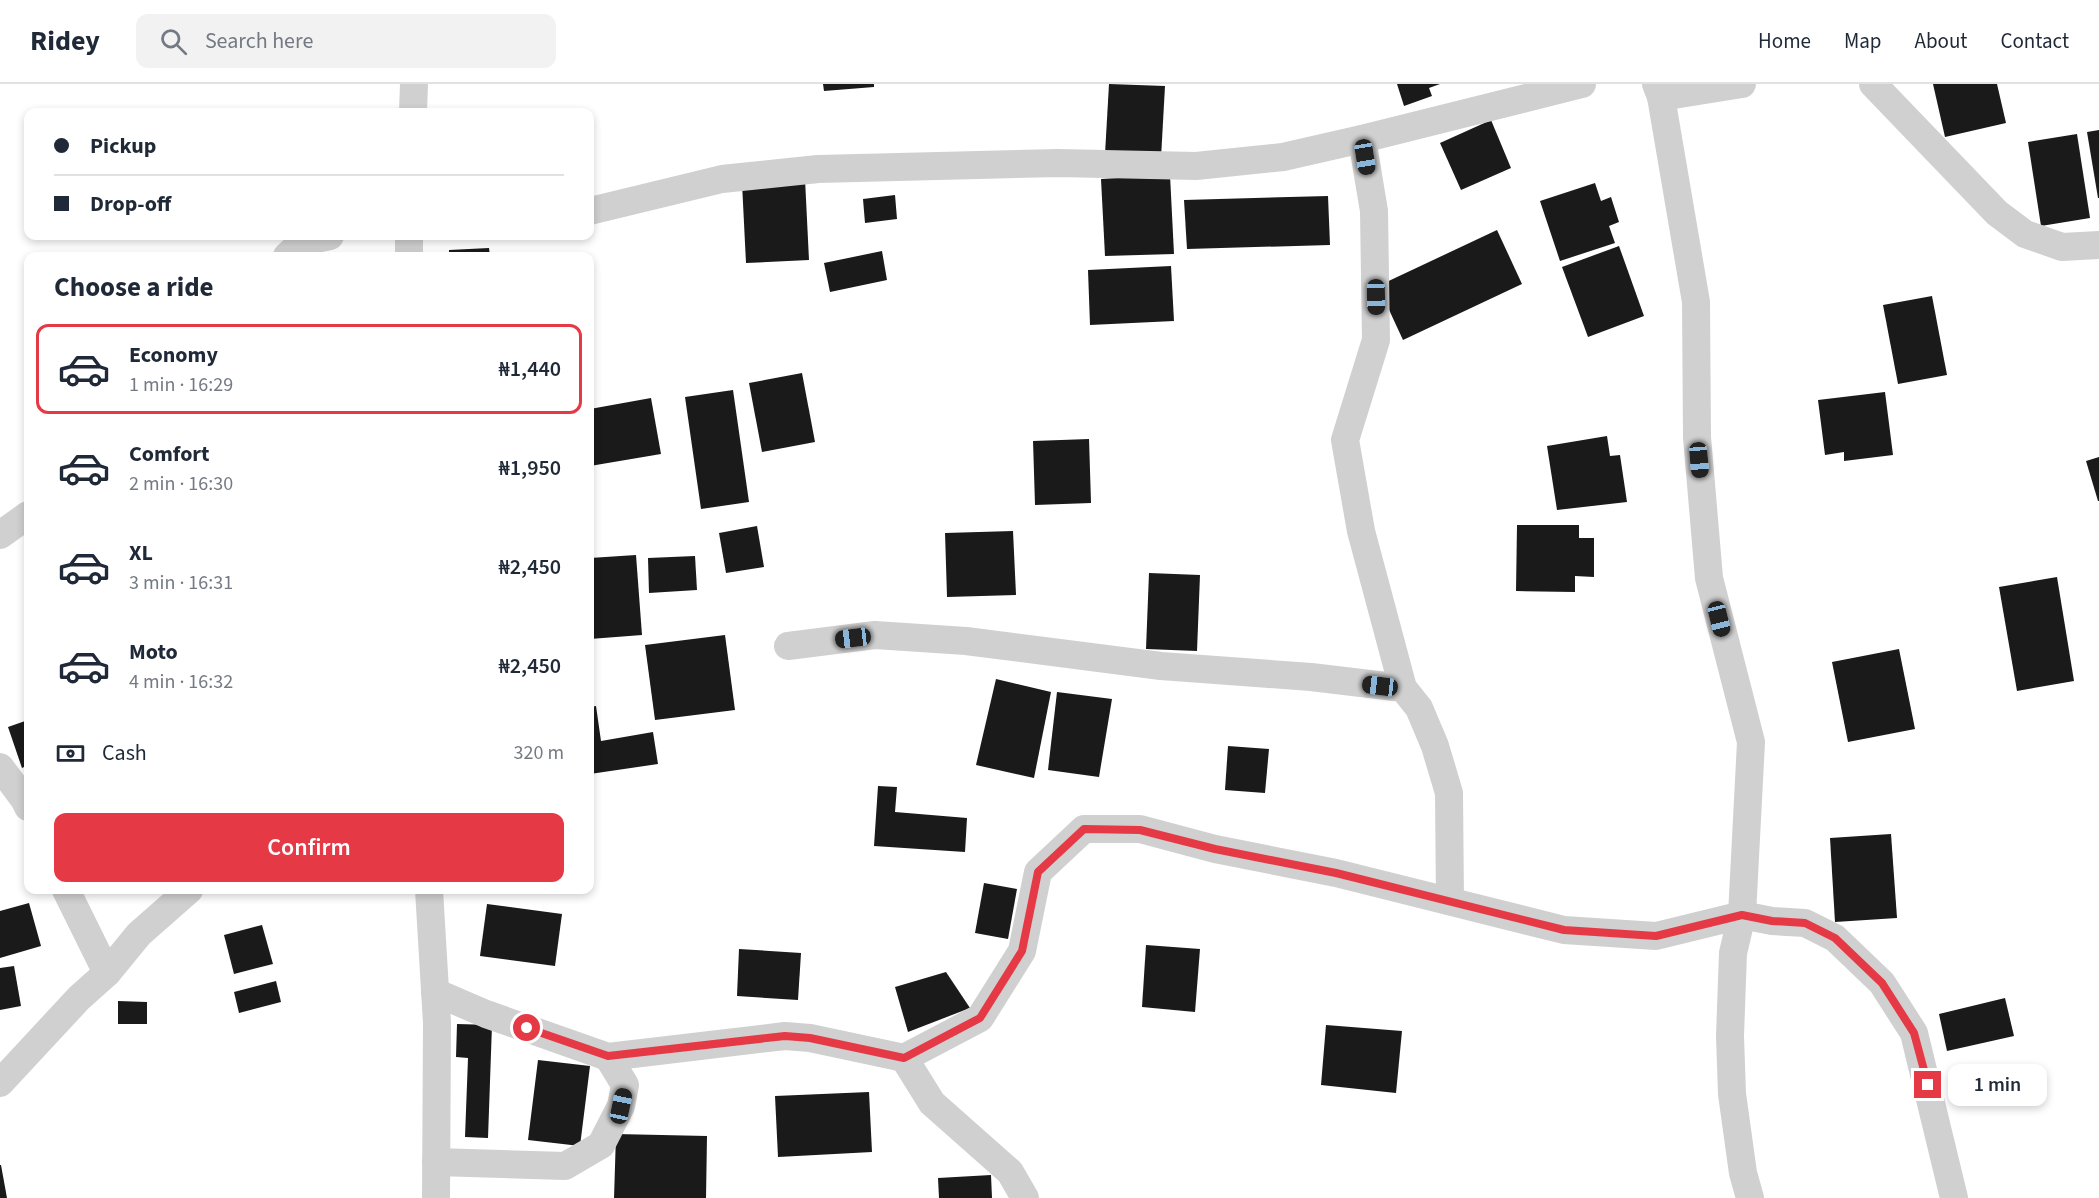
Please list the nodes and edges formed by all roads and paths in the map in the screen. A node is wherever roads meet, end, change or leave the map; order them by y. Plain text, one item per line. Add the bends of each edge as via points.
1 (414, 84) edge
2 (1582, 84) edge
3 (1742, 84) edge
4 (1873, 84) edge
5 (1659, 91) edge
6 (413, 108) edge
7 (1362, 139) junction
8 (594, 210) edge
9 (311, 240) edge
10 (2099, 245) edge
11 (291, 252) edge
12 (24, 518) edge
13 (0, 535) edge
14 (788, 646) dead end
15 (1403, 688) junction
16 (0, 767) edge
17 (24, 799) edge
18 (68, 894) edge
19 (184, 894) edge
20 (429, 894) edge
21 (1450, 901) junction
22 (1742, 915) junction
23 (107, 973) junction
24 (435, 992) junction
25 (608, 1056) junction
26 (904, 1058) junction
27 (0, 1083) edge
28 (436, 1162) junction
29 (436, 1198) edge
30 (1025, 1198) edge
31 (1750, 1198) edge
32 (1954, 1198) edge

1 - 6 street
2 - 7 street
3 - 5 street
4 - 10 street via 1997,213 2025,234 2062,247
5 - 22 street via 1696,302 1697,437 1709,578 1751,742
7 - 8 street via 1283,157 1196,166 1058,163 818,169 722,179
7 - 15 street via 1374,211 1376,340 1345,440 1361,531
9 - 11 street via 302,242
12 - 13 street
14 - 15 street via 875,635 966,641 1161,666
15 - 21 street via 1419,708 1436,746 1449,793
16 - 17 street
18 - 23 street
19 - 23 street via 139,934
20 - 24 street
21 - 22 street via 1564,930 1656,936
21 - 26 street via 1140,830 1084,829 1038,872 1022,951 980,1018
22 - 31 street via 1733,953 1730,1036 1732,1094
22 - 32 street via 1805,923 1835,938 1882,983 1914,1033
23 - 27 street
24 - 25 street
24 - 28 street
25 - 26 street via 785,1036
25 - 28 street via 625,1085 621,1106 601,1145 566,1166
26 - 30 street via 932,1103 1010,1172
28 - 29 street

